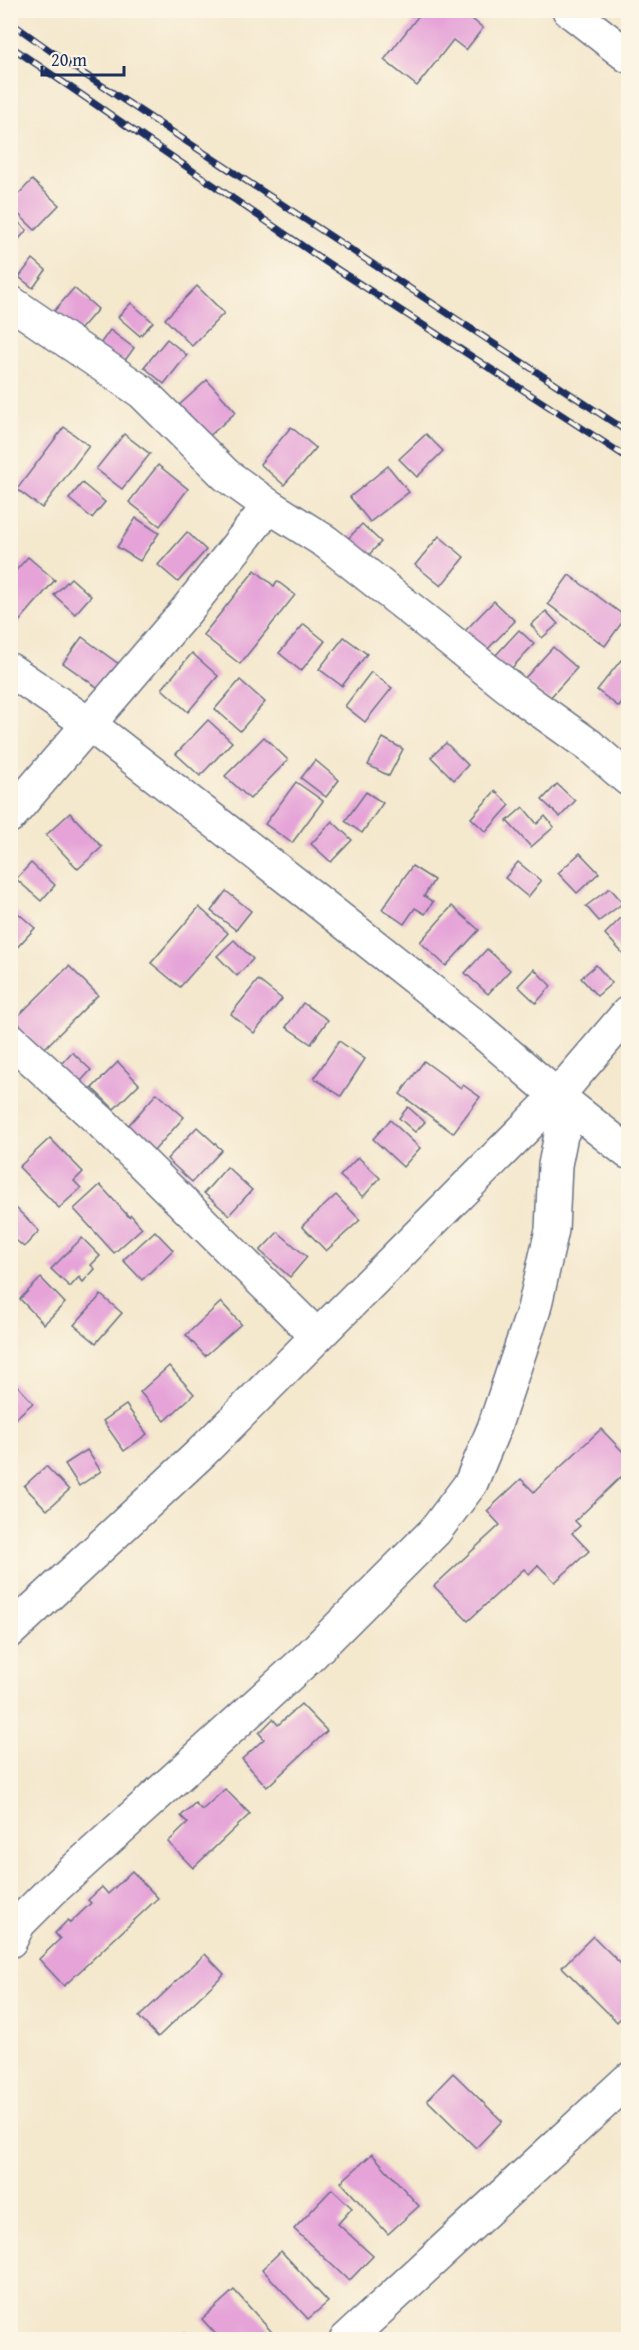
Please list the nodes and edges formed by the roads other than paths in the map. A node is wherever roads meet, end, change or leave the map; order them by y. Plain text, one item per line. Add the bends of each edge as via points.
1 (569, 10) edge
2 (628, 56) edge
3 (10, 302) edge
4 (269, 506) junction
5 (10, 670) edge
6 (88, 724) junction
7 (628, 779) edge
8 (10, 816) edge
9 (628, 1013) edge
10 (10, 1040) edge
11 (565, 1103) junction
12 (628, 1152) edge
13 (317, 1336) junction
14 (10, 1631) edge
15 (10, 1941) edge
16 (628, 2080) edge
17 (345, 2340) edge

1 - 2 street
3 - 4 street via 142,392 226,476
4 - 6 street via 185,612
4 - 7 street via 326,542
5 - 6 street
6 - 8 street
6 - 11 street via 479,1029
9 - 11 street
10 - 13 street via 100,1120
11 - 12 street
11 - 13 street
11 - 15 street via 555,1165 552,1230 534,1309 471,1483 435,1531 309,1657 50,1892 19,1923
13 - 14 street via 201,1453
16 - 17 street

